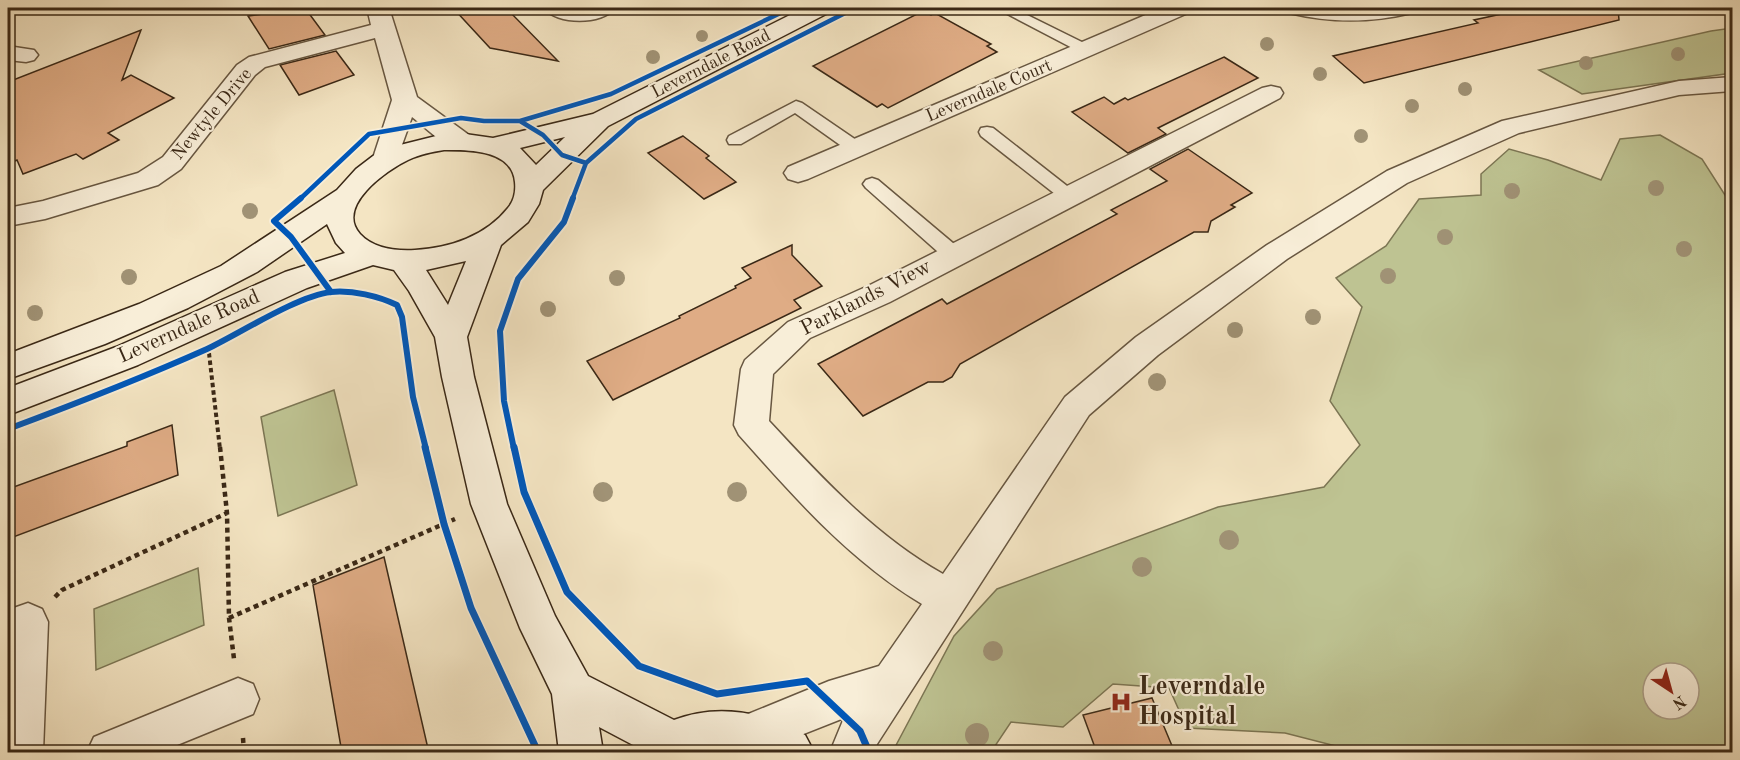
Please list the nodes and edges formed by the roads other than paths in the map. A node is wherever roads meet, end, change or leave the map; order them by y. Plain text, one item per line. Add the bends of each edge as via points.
1 (555, 8) edge
2 (604, 8) edge
3 (820, 8) edge
4 (1003, 8) edge
5 (1180, 8) edge
6 (1298, 8) edge
7 (1404, 8) edge
8 (382, 18) edge
9 (1085, 49) junction
10 (1732, 84) edge
11 (1271, 93) dead end
12 (405, 100) junction
13 (602, 120) junction
14 (987, 132) dead end
15 (735, 140) dead end
16 (460, 141) junction
17 (495, 146) junction
18 (856, 148) junction
19 (386, 161) junction
20 (798, 173) dead end
21 (872, 184) dead end
22 (530, 187) junction
23 (347, 197) junction
24 (1070, 197) junction
25 (8, 217) edge
26 (489, 239) junction
27 (953, 254) junction
28 (372, 255) junction
29 (403, 261) junction
30 (451, 337) junction
31 (8, 367) edge
32 (8, 402) edge
33 (950, 599) junction
34 (18, 626) edge
35 (894, 682) junction
36 (573, 691) junction
37 (238, 699) road end
38 (751, 734) junction
39 (663, 747) edge
40 (21, 753) edge
41 (109, 753) edge
42 (581, 753) edge
43 (792, 753) edge
44 (852, 753) edge

1 - 2 street via 568,14
3 - 13 street, Leverndale Road
4 - 9 lane
5 - 9 street, Leverndale Court
6 - 7 street via 1347,16
8 - 12 street
8 - 25 street, Newtyle Drive via 257,62 246,70 172,163 148,179
9 - 18 street, Leverndale Court
10 - 33 street via 1679,88 1511,127 1397,177 1277,252 1147,346 1077,406
11 - 24 street, Parklands View
12 - 16 street
12 - 19 street
13 - 17 street, Leverndale Road
13 - 22 street, Leverndale Road
14 - 24 lane
15 - 18 lane via 796,106
16 - 17 street
16 - 19 street via 422,147
17 - 22 street via 521,162
18 - 20 street, Leverndale Court
19 - 23 street via 369,172
21 - 27 lane
22 - 26 street via 518,214
23 - 28 street via 341,211 346,237
23 - 31 street, Leverndale Road via 234,272 191,294
24 - 27 street, Parklands View
26 - 29 street via 448,256
26 - 30 street
27 - 33 street, Parklands View via 879,294 799,330 757,369 751,425 819,500 908,574
28 - 29 street
28 - 32 street, Leverndale Road via 296,280 127,356
29 - 30 street
30 - 36 street via 489,504 540,628
33 - 35 street
34 - 40 street
35 - 38 street via 830,702
35 - 44 street via 860,731
36 - 39 street
36 - 42 street
37 - 41 street
38 - 39 street via 711,732
38 - 43 street

